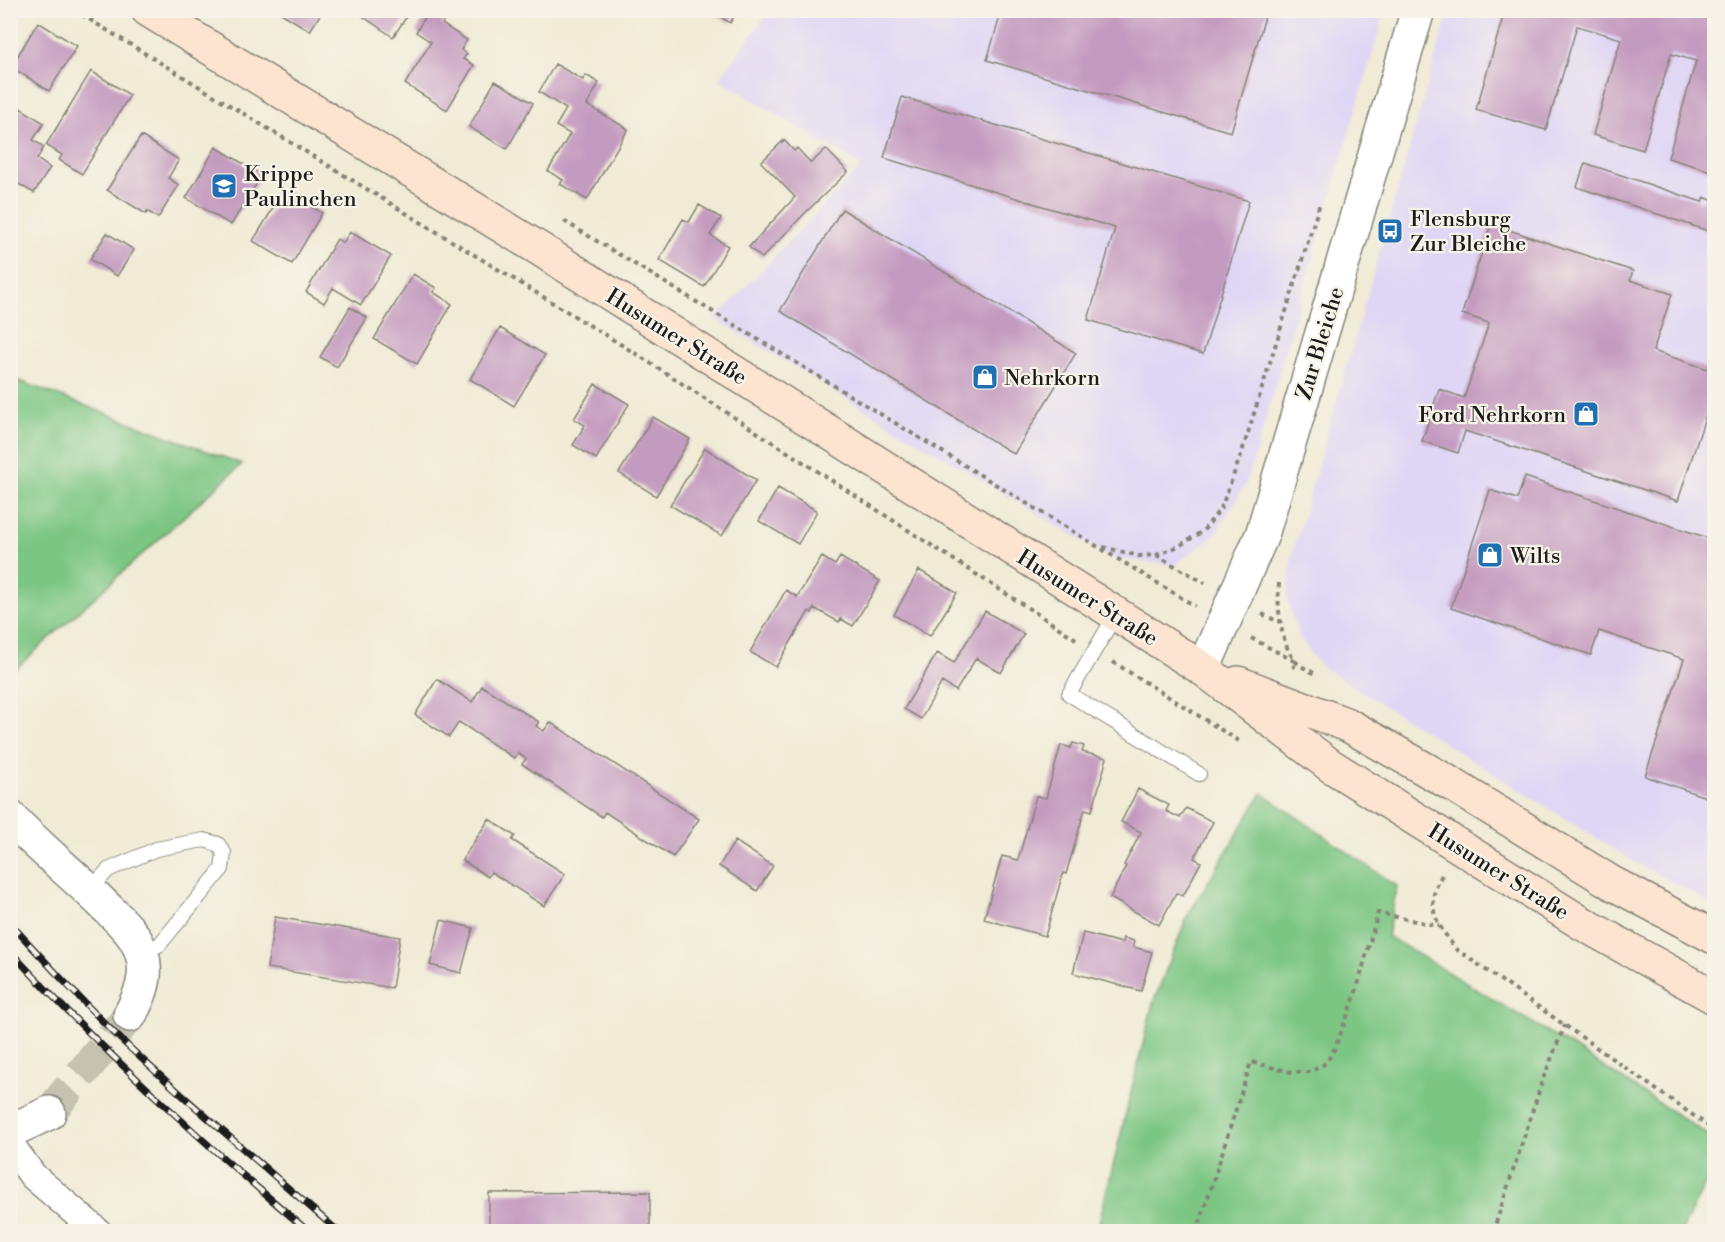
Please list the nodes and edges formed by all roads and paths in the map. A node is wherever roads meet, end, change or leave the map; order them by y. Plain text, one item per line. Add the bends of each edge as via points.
1 (74, 10) edge
2 (148, 10) edge
3 (1418, 10) edge
4 (1320, 203) dead end
5 (564, 221) dead end
6 (1280, 579) dead end
7 (1116, 614) junction
8 (1280, 623) dead end
9 (1095, 650) junction
10 (1203, 669) junction
11 (1199, 774) dead end
12 (10, 817) edge
13 (1458, 845) junction
14 (89, 891) junction
15 (1439, 926) junction
16 (1714, 937) edge
17 (142, 953) junction
18 (1714, 997) edge
19 (130, 1016) tunnel mouth
20 (1565, 1025) junction
21 (49, 1113) tunnel mouth
22 (1714, 1130) edge
23 (10, 1131) edge
24 (10, 1144) edge
25 (98, 1232) edge
26 (1197, 1232) edge
27 (1493, 1232) edge

1 - 9 path via 638,355
2 - 7 main road, Husumer Straße via 538,248
3 - 10 street, Zur Bleiche via 1262,535
4 - 5 path via 1221,508 1203,531 1179,546 1156,555 1139,556 1097,545
6 - 8 path
7 - 9 lane
7 - 10 main road, Husumer Straße
9 - 11 lane via 1069,694
10 - 13 main road, Husumer Straße via 1331,766
10 - 16 main road, Husumer Straße via 1348,725 1612,883
12 - 14 street
13 - 15 path via 1436,885 1433,903
13 - 18 main road, Husumer Straße via 1581,922
14 - 17 street via 129,930
14 - 17 lane via 108,870 156,849 204,840 218,844 224,853 222,869 159,945
15 - 20 path via 1456,949
15 - 26 path via 1378,913 1354,999 1326,1063 1310,1071 1291,1072 1251,1062
17 - 19 street via 142,992
20 - 22 path
20 - 27 path via 1543,1079
21 - 23 street
24 - 25 street via 33,1176

